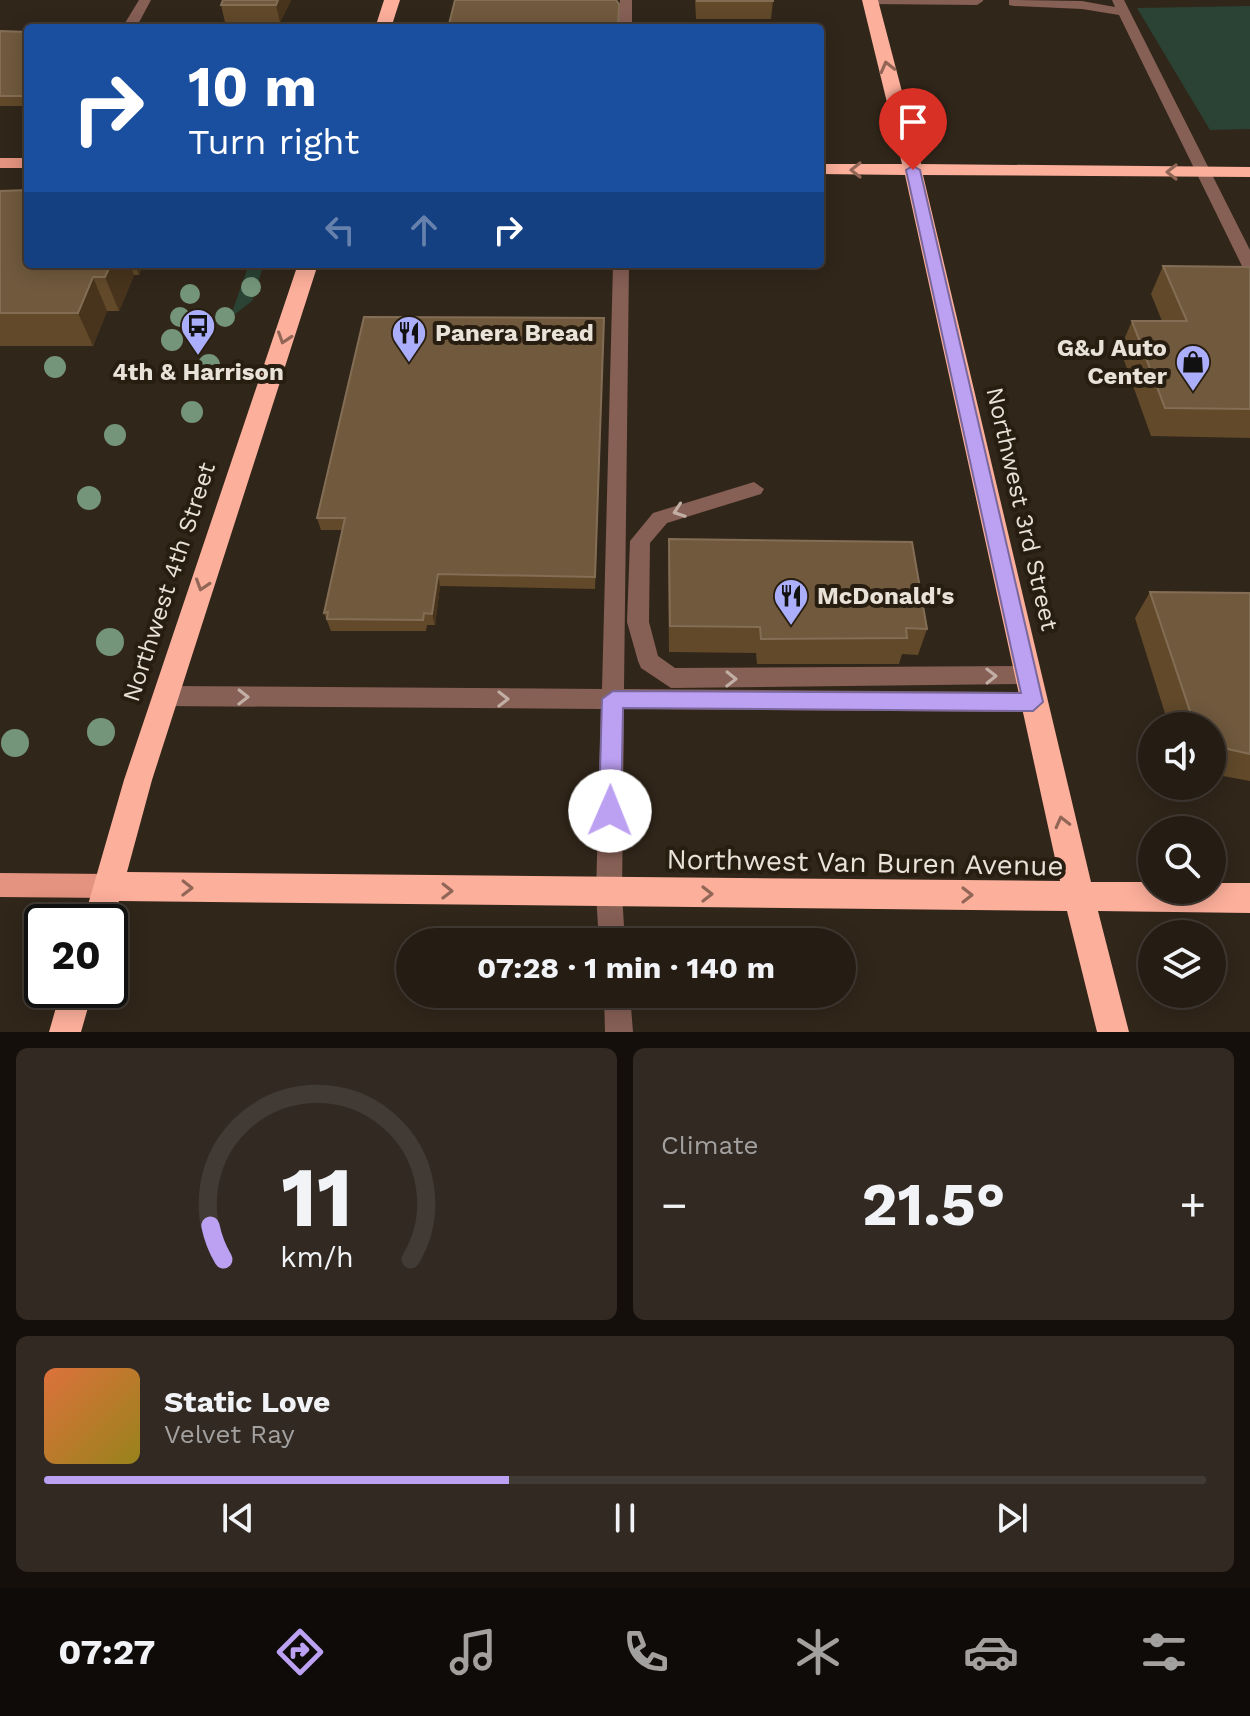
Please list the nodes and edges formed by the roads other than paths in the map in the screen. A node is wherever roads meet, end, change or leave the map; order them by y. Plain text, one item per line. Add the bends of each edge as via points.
1 (145, 0) edge
2 (392, 0) edge
3 (626, 0) edge
4 (870, 0) edge
5 (977, 1) edge
6 (1014, 2) dead end
7 (1121, 6) edge
8 (131, 24) edge
9 (384, 24) edge
10 (625, 24) edge
11 (0, 163) edge
12 (24, 163) edge
13 (824, 169) edge
14 (913, 170) junction
15 (1204, 172) junction
16 (1250, 172) edge
17 (1250, 266) edge
18 (307, 268) edge
19 (621, 268) edge
20 (754, 489) dead end
21 (1027, 675) junction
22 (165, 696) junction
23 (613, 699) junction
24 (1033, 702) junction
25 (0, 885) edge
26 (109, 886) junction
27 (609, 894) junction
28 (1081, 898) junction
29 (1250, 898) edge
30 (104, 904) edge
31 (611, 928) edge
32 (72, 1008) edge
33 (618, 1008) edge
34 (65, 1032) edge
35 (619, 1032) edge
36 (1113, 1032) edge

1 - 8 lane
2 - 9 highway
3 - 10 lane
4 - 5 lane
14 -> 4 highway, Northwest 3rd Street
6 - 7 lane
7 - 15 lane
11 - 12 main road
14 -> 13 highway
15 -> 14 highway
14 - 21 highway, Northwest 3rd Street
15 - 16 highway
15 - 17 lane
18 -> 22 highway, Northwest 4th Street
19 - 23 lane
20 -> 21 lane via 660,518 640,541 638,622 649,661 671,678
21 - 24 highway, Northwest 3rd Street
22 -> 23 lane
22 - 26 highway, Northwest 4th Street
23 - 24 lane
23 - 27 lane
28 -> 24 highway, Northwest 3rd Street
25 - 26 main road, Northwest Van Buren Avenue
26 -> 27 highway, Northwest Van Buren Avenue
26 - 30 highway, Northwest 4th Street
27 -> 28 highway, Northwest Van Buren Avenue
27 - 31 lane
28 - 29 highway, Northwest Van Buren Avenue
28 - 36 highway, Northwest 3rd Street
32 - 34 highway
33 - 35 lane

